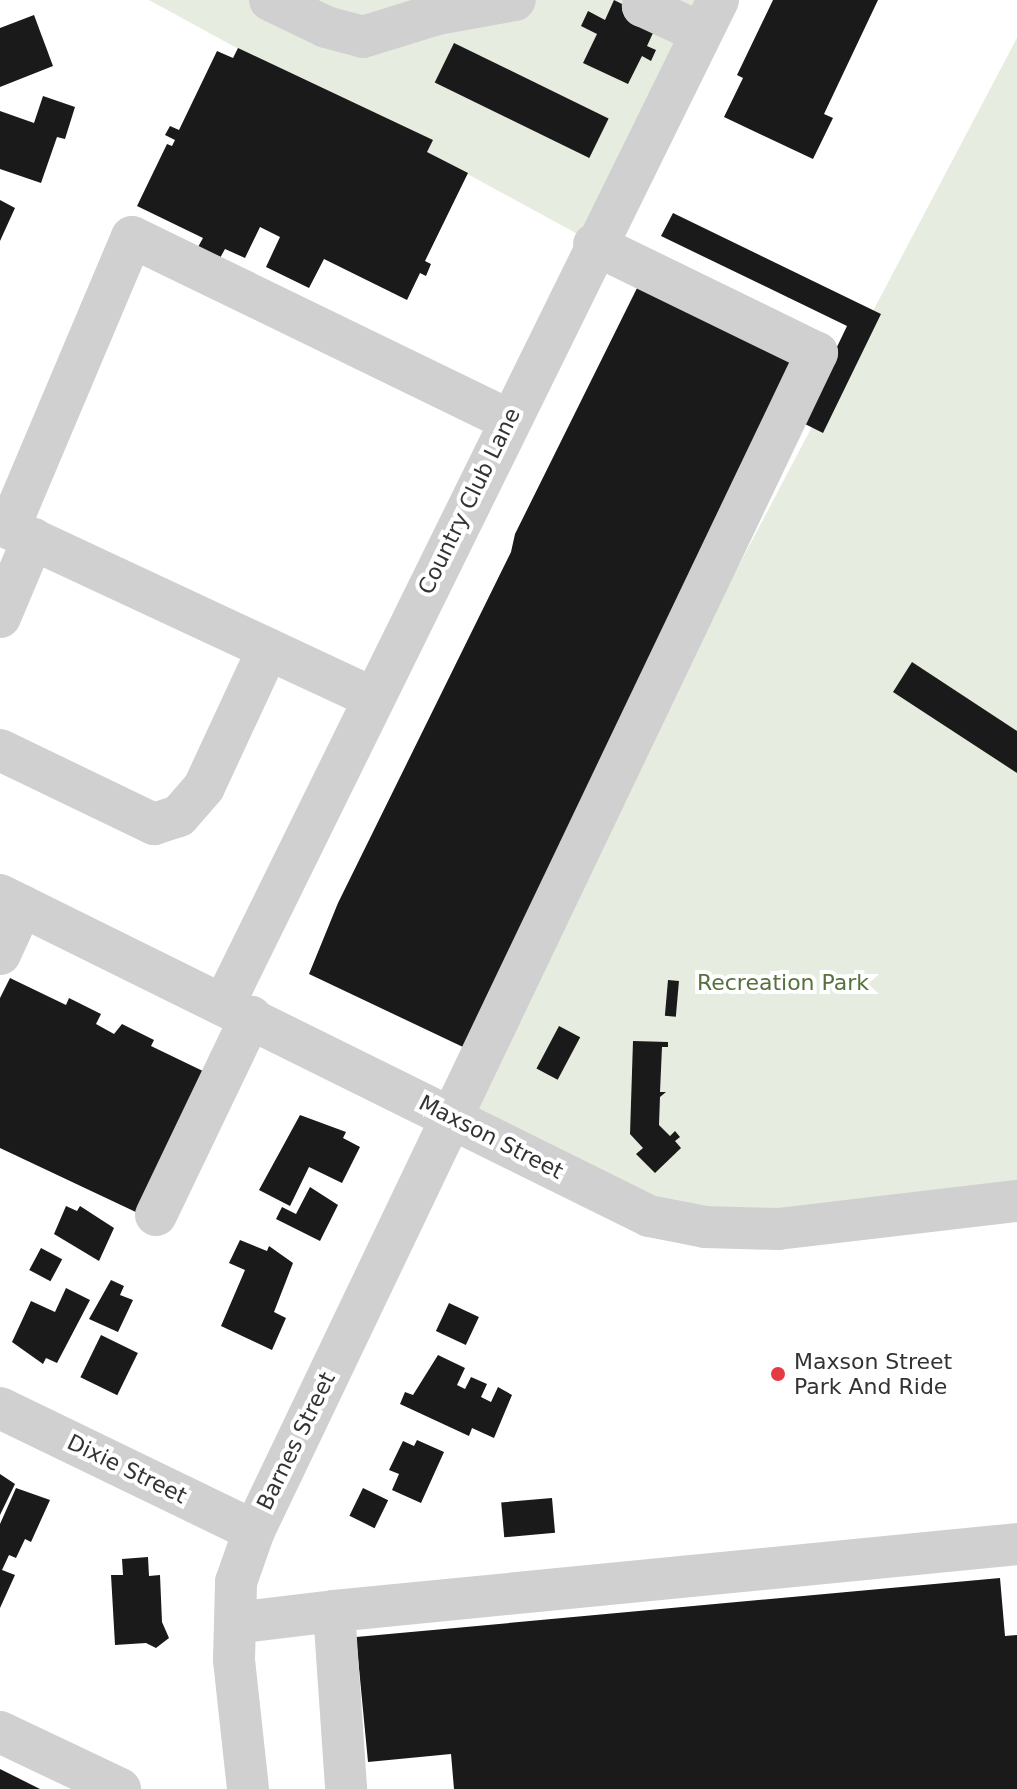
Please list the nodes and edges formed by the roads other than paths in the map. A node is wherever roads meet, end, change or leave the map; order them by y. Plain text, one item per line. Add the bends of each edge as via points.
1 (270, 0) edge
2 (515, 0) edge
3 (646, 0) edge
4 (419, 9) edge
5 (709, 16) edge
6 (594, 244) junction
7 (509, 420) junction
8 (33, 539) junction
9 (0, 617) edge
10 (268, 649) junction
11 (373, 698) junction
12 (0, 750) edge
13 (11, 900) edge
14 (0, 954) edge
15 (237, 1011) junction
16 (453, 1116) junction
17 (1017, 1201) edge
18 (156, 1215) dead end
19 (0, 1408) edge
20 (254, 1531) junction
21 (1017, 1544) edge
22 (334, 1611) junction
23 (235, 1623) junction
24 (0, 1732) edge
25 (120, 1789) edge
26 (248, 1789) edge
27 (346, 1789) edge

1 - 4 street via 326,27 363,37
2 - 4 street
3 - 5 street via 643,6
5 - 6 street, Country Club Lane
6 - 7 street, Country Club Lane
6 - 16 street, Barnes Street via 817,353
7 - 8 street via 132,237 9,528
7 - 11 street, Country Club Lane
8 - 9 street
8 - 10 street
10 - 11 street
10 - 12 street via 204,787 179,816 154,824
11 - 15 street, Country Club Lane
13 - 14 street
13 - 15 street, Maxson Street
15 - 16 street, Maxson Street
15 - 18 street, Country Club Lane
16 - 17 street, Maxson Street via 618,1203 649,1216 705,1227 778,1229
16 - 20 street, Barnes Street
19 - 20 street, Dixie Street
20 - 23 street, Barnes Street via 236,1582
21 - 22 street
22 - 23 street
22 - 27 street
23 - 26 street, Barnes Street
24 - 25 street

